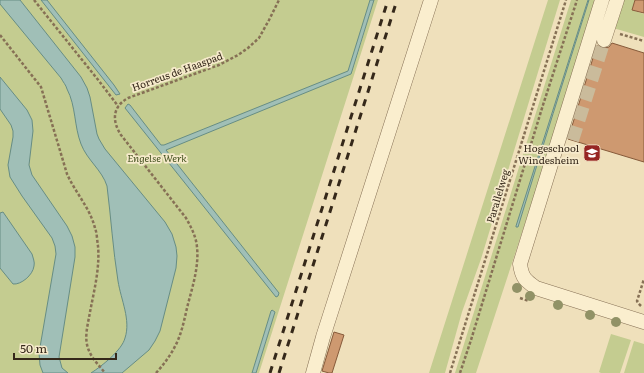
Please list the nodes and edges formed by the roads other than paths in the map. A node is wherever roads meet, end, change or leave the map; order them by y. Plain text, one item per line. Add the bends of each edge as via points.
1 (431, 0) edge
2 (602, 0) edge
3 (617, 0) edge
4 (606, 35) tunnel mouth
5 (644, 322) edge
6 (313, 373) edge

1 - 6 lane
2 - 5 lane via 520,264 521,273 526,281 536,288
3 - 4 lane

